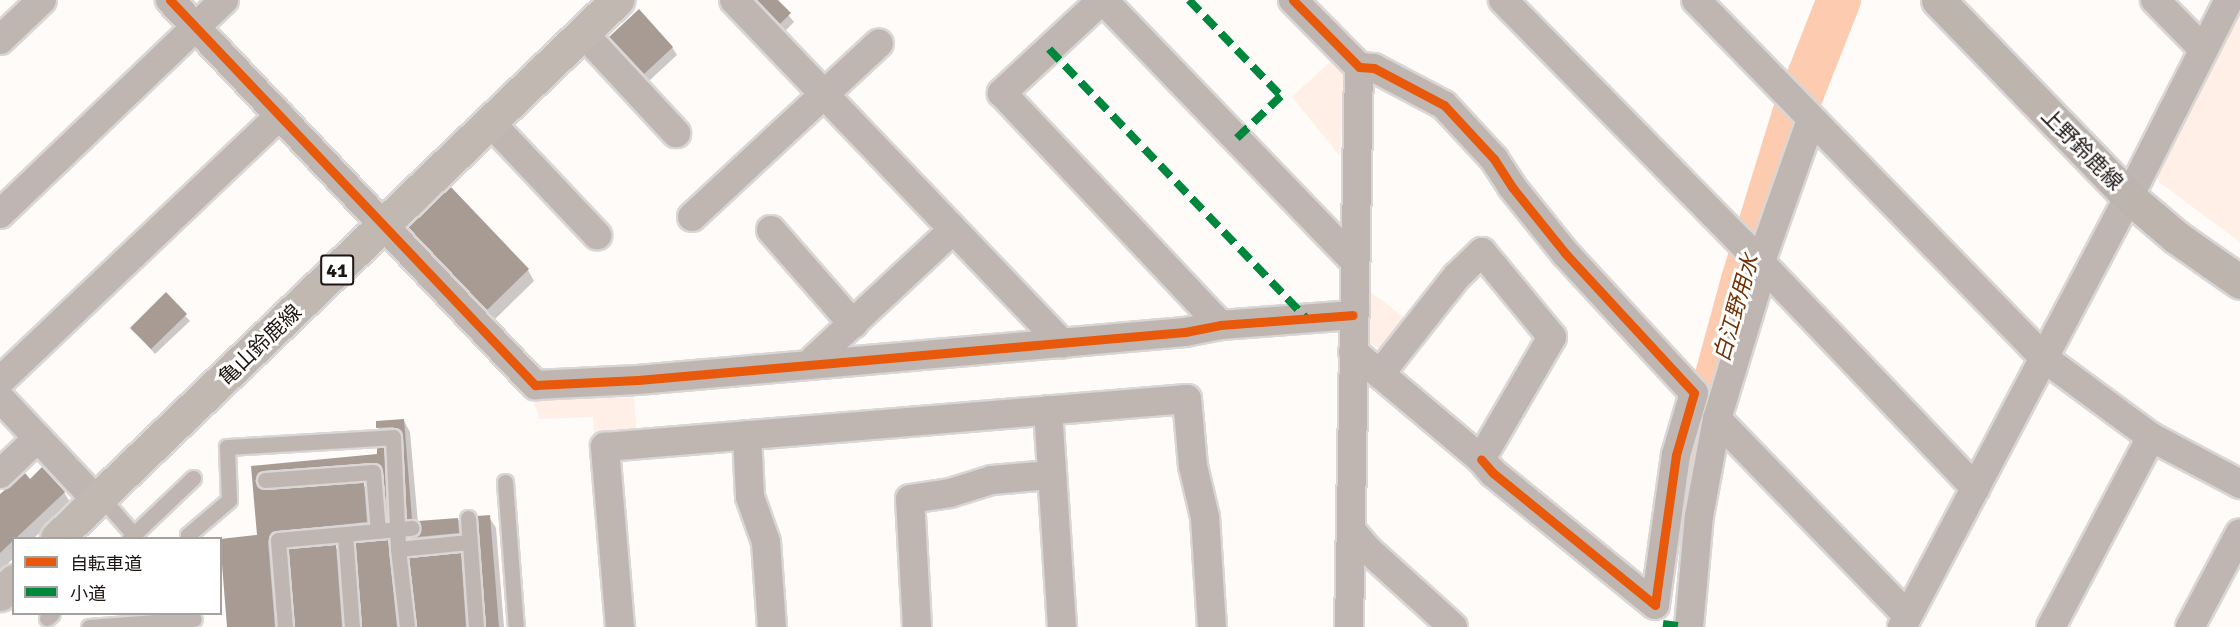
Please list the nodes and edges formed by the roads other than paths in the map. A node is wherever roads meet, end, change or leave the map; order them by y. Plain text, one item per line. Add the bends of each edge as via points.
1 (42, 0) edge
2 (170, 0) edge
3 (224, 0) edge
4 (617, 0) edge
5 (734, 0) edge
6 (1102, 0) edge
7 (1293, 0) edge
8 (1503, 0) edge
9 (1696, 0) edge
10 (1938, 0) edge
11 (2155, 0) edge
12 (2229, 0) edge
13 (196, 28) junction
14 (583, 33) junction
15 (0, 40) edge
16 (879, 43) dead end
17 (2203, 50) junction
18 (1359, 67) junction
19 (823, 94) junction
20 (1802, 110) junction
21 (280, 115) junction
22 (490, 122) junction
23 (676, 133) dead end
24 (2129, 197) junction
25 (0, 214) edge
26 (692, 217) dead end
27 (383, 225) junction
28 (771, 230) dead end
29 (953, 230) junction
30 (597, 235) dead end
31 (1354, 261) junction
32 (1760, 264) junction
33 (2240, 282) edge
34 (1353, 315) junction
35 (853, 324) junction
36 (1221, 325) junction
37 (1062, 343) junction
38 (1353, 352) junction
39 (2044, 358) junction
40 (808, 365) junction
41 (1380, 374) junction
42 (0, 381) edge
43 (0, 398) edge
44 (1048, 410) junction
45 (1717, 418) junction
46 (747, 435) junction
47 (2151, 437) junction
48 (38, 438) junction
49 (1482, 459) junction
50 (0, 474) edge
51 (1050, 475) junction
52 (193, 478) dead end
53 (265, 480) dead end
54 (505, 482) dead end
55 (2240, 484) edge
56 (1975, 488) junction
57 (98, 498) junction
58 (468, 518) dead end
59 (404, 529) junction
60 (1351, 530) junction
61 (378, 531) junction
62 (2240, 533) edge
63 (139, 534) edge
64 (345, 534) junction
65 (58, 537) edge
66 (188, 537) edge
67 (469, 542) junction
68 (398, 549) junction
69 (12, 582) edge
70 (0, 594) edge
71 (155, 618) edge
72 (1669, 618) edge
73 (194, 620) edge
74 (1905, 622) edge
75 (88, 627) edge
76 (285, 627) edge
77 (352, 627) edge
78 (407, 627) edge
79 (476, 627) edge
80 (516, 627) edge
81 (620, 627) edge
82 (772, 627) edge
83 (917, 627) edge
84 (1062, 627) edge
85 (1212, 627) edge
86 (1349, 627) edge
87 (1453, 627) edge
88 (2051, 627) edge
89 (2190, 627) edge

1 - 15 street
2 - 13 street
3 - 13 street
4 - 14 main road, 亀山鈴鹿線 / 41
5 - 19 street
6 - 31 street
6 - 36 street via 1002,93
7 - 18 street
8 - 32 street
9 - 20 street
10 - 24 main road, 上野鈴鹿線
11 - 17 street
12 - 17 street
13 - 21 street
13 - 25 street
14 - 22 main road, 亀山鈴鹿線 / 41
14 - 23 street
16 - 19 street
17 - 24 street
18 - 31 street
18 - 72 street via 1374,68 1444,105 1494,159 1565,253 1695,393 1676,454
19 - 26 street
19 - 29 street
20 - 32 street
20 - 39 street
21 - 27 street
21 - 42 street
22 - 27 main road, 亀山鈴鹿線 / 41
22 - 30 street
24 - 33 main road, 上野鈴鹿線 via 2176,237
24 - 39 street
27 - 40 street via 535,385
27 - 57 main road, 亀山鈴鹿線 / 41
28 - 35 street
29 - 35 street
29 - 37 street
31 - 34 street
32 - 45 street via 1758,284
32 - 56 street
34 - 36 street
34 - 38 street
35 - 40 street
36 - 37 street
37 - 40 street
38 - 41 street
38 - 60 street
39 - 47 street
39 - 56 street
41 - 49 street
41 - 49 street via 1457,276 1482,252 1552,337
43 - 48 street
44 - 46 street
44 - 51 street
44 - 85 street via 1187,399 1193,466 1205,517
45 - 72 street via 1699,516
45 - 74 street
46 - 81 street via 605,447
46 - 82 street via 750,497 766,542
47 - 55 street
47 - 88 street
48 - 50 street
48 - 57 street
49 - 72 street via 1492,473
51 - 83 street via 993,480 950,493 910,499
51 - 84 street
52 - 63 lane
53 - 61 lane via 374,472
54 - 80 lane
56 - 74 street
57 - 63 lane
57 - 65 main road, 亀山鈴鹿線 / 41
58 - 67 lane
59 - 61 lane
59 - 66 lane via 393,437 227,447 229,500
59 - 68 lane
60 - 86 street
60 - 87 street
61 - 64 lane
62 - 89 street
64 - 76 lane via 278,540
64 - 77 lane
67 - 68 lane
67 - 79 lane
68 - 78 lane
69 - 70 main road
71 - 73 lane
71 - 75 lane

